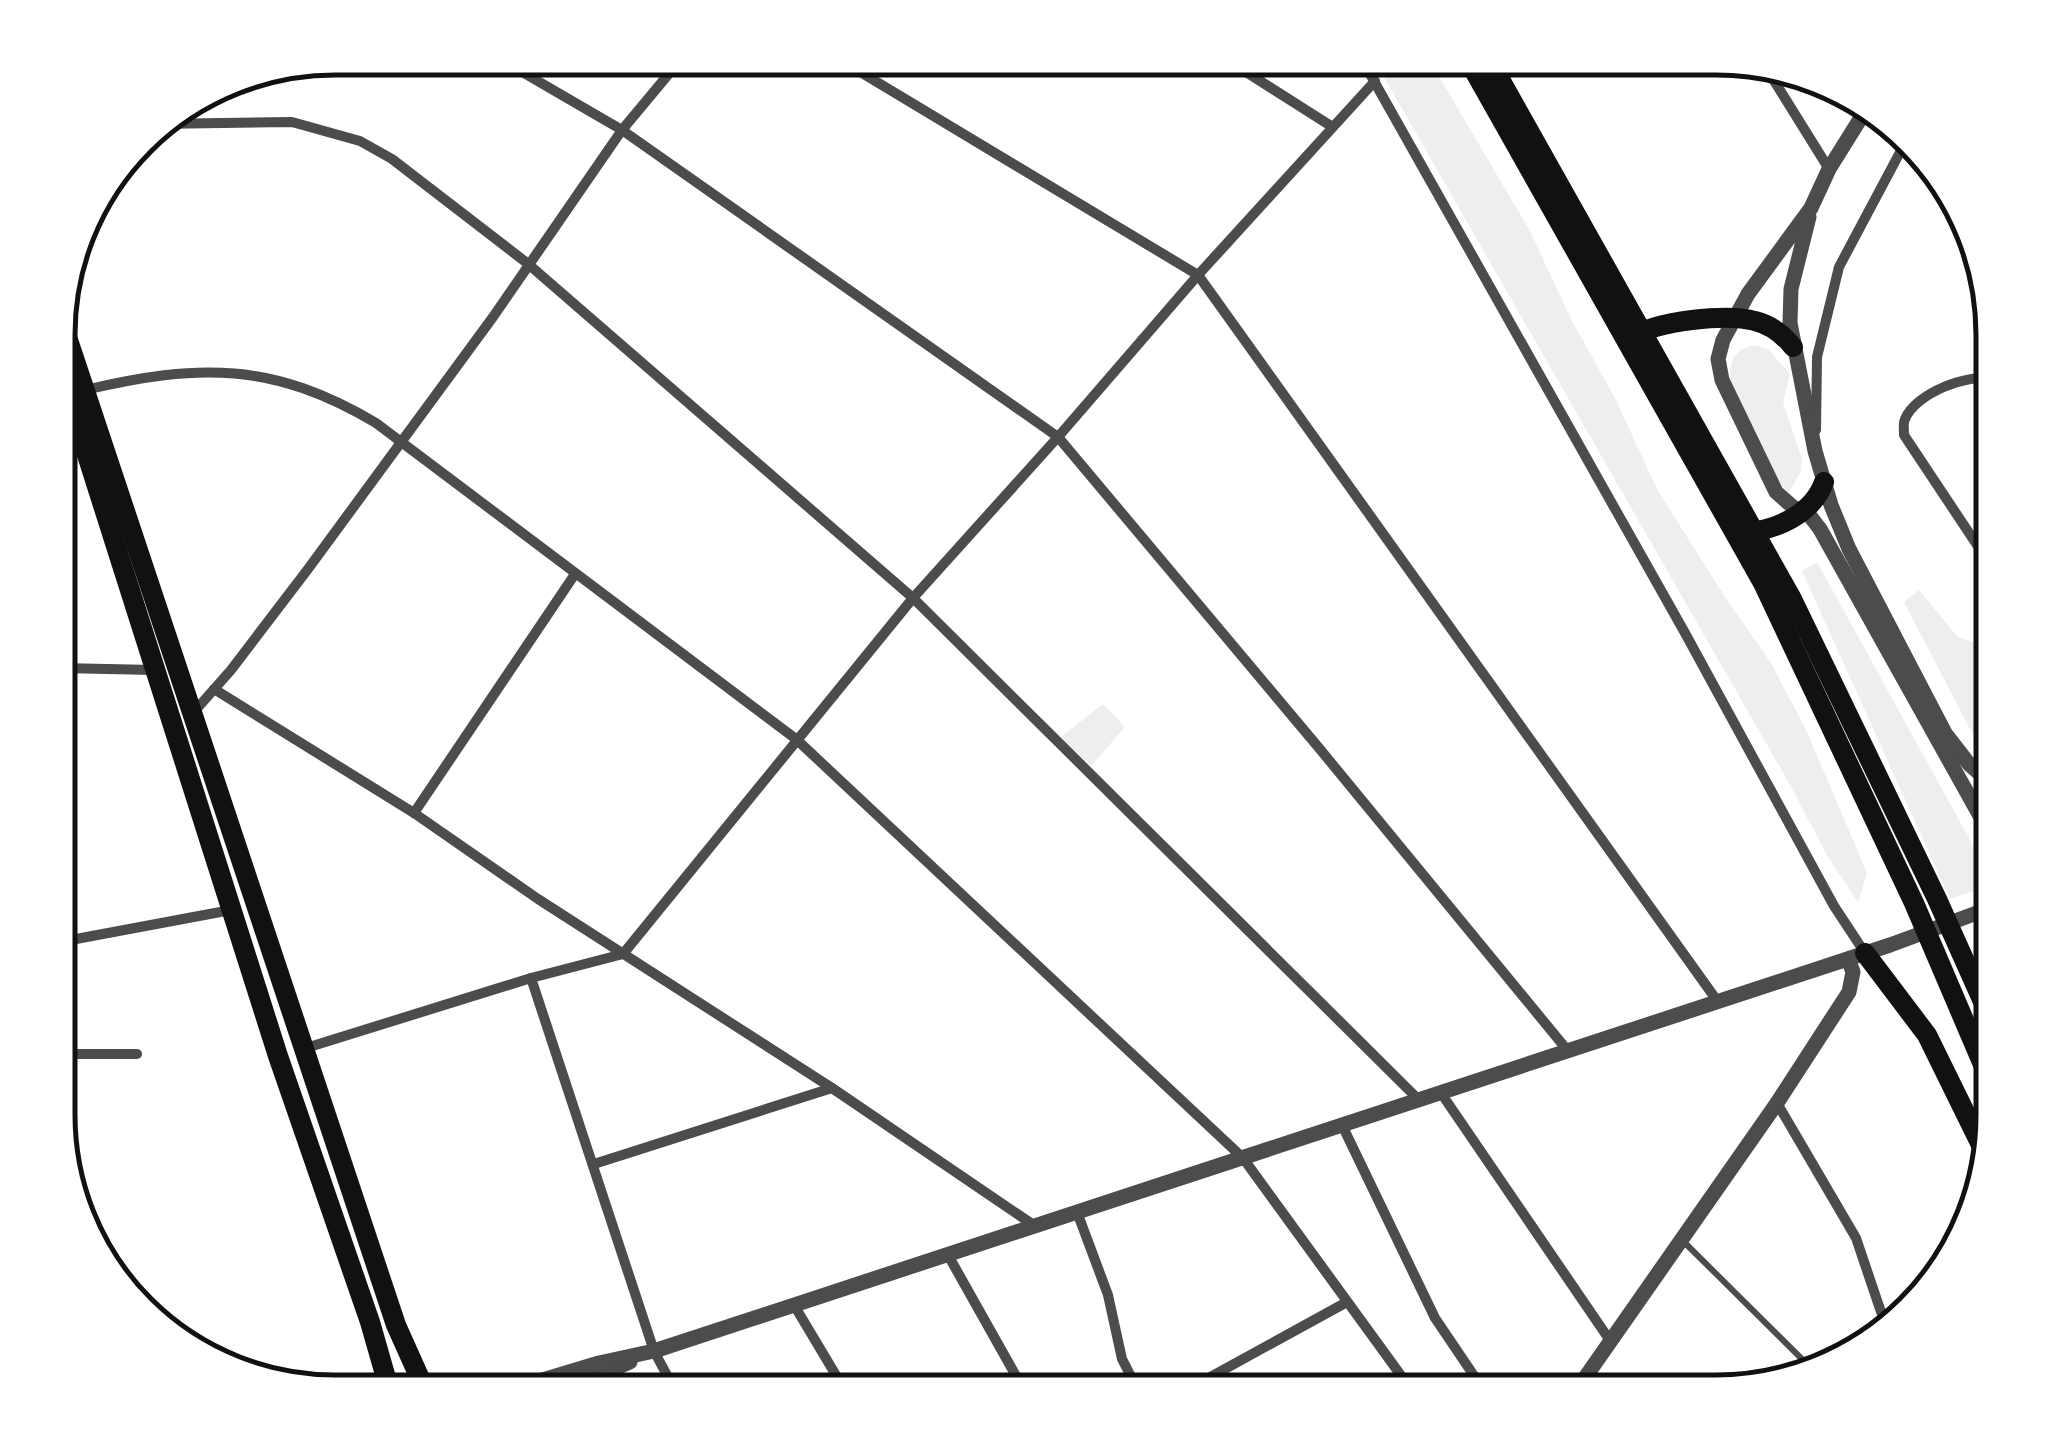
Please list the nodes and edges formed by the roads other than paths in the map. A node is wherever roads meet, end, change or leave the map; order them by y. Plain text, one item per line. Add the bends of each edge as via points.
1 (528, 75) edge
2 (668, 75) edge
3 (866, 75) edge
4 (1252, 76) edge
5 (1371, 76) edge
6 (1478, 76) edge
7 (1497, 76) edge
8 (1374, 81) junction
9 (1775, 82) edge
10 (1860, 119) edge
11 (185, 124) edge
12 (1331, 126) junction
13 (622, 130) junction
14 (1900, 151) edge
15 (1830, 169) junction
16 (1811, 208) junction
17 (527, 264) junction
18 (1198, 274) junction
19 (1734, 318) junction
20 (1636, 336) junction
21 (1793, 347) junction
22 (75, 359) edge
23 (1975, 378) edge
24 (86, 390) junction
25 (75, 420) edge
26 (1058, 437) junction
27 (402, 442) junction
28 (1816, 451) junction
29 (1824, 482) junction
30 (1803, 512) junction
31 (1746, 531) junction
32 (1975, 542) edge
33 (575, 574) junction
34 (913, 598) junction
35 (75, 668) edge
36 (158, 670) junction
37 (214, 690) junction
38 (193, 713) junction
39 (796, 739) junction
40 (1975, 769) edge
41 (1975, 807) edge
42 (414, 812) junction
43 (232, 910) junction
44 (1975, 912) edge
45 (76, 939) edge
46 (623, 954) junction
47 (1856, 956) junction
48 (531, 978) junction
49 (1975, 986) edge
50 (1718, 1002) junction
51 (1975, 1046) edge
52 (306, 1048) junction
53 (1568, 1051) junction
54 (76, 1054) edge
55 (136, 1054) dead end
56 (832, 1088) junction
57 (1441, 1093) junction
58 (1418, 1099) junction
59 (1776, 1104) junction
60 (1342, 1125) junction
61 (1975, 1130) edge
62 (1243, 1158) junction
63 (594, 1164) junction
64 (1077, 1212) junction
65 (1035, 1226) junction
66 (1682, 1240) junction
67 (948, 1255) junction
68 (1348, 1302) junction
69 (794, 1305) junction
70 (1882, 1314) edge
71 (1610, 1342) junction
72 (648, 1353) junction
73 (1803, 1360) edge
74 (385, 1374) edge
75 (418, 1374) edge
76 (562, 1374) edge
77 (604, 1374) edge
78 (663, 1374) edge
79 (835, 1374) edge
80 (1015, 1374) edge
81 (1130, 1375) edge
82 (1215, 1375) edge
83 (1400, 1375) edge
84 (1474, 1375) edge
85 (1590, 1375) edge

1 - 13 street
2 - 13 street
3 - 18 street
4 - 12 street
5 - 8 street
6 - 20 main road
7 - 20 main road
8 - 12 street
8 - 47 street via 1686,633
9 - 15 street
10 - 15 street
11 - 17 street via 292,122 360,142 392,159
12 - 18 street
13 - 17 street
13 - 26 street
14 - 28 street via 1830,296 1817,356
15 - 16 street
16 - 19 street
16 - 21 street via 1791,289
17 - 27 street
17 - 34 street
18 - 26 street
18 - 50 street
19 - 20 main road via 1666,324
19 - 21 main road via 1768,325
19 - 30 street via 1720,349 1722,380 1776,492
20 - 31 main road
21 - 28 street
22 - 24 main road
23 - 32 street via 1958,380 1904,420 1904,435
24 - 27 street via 172,372 255,375 335,400
24 - 38 main road
25 - 36 main road
26 - 34 street
26 - 53 street
27 - 33 street
27 - 37 street
28 - 29 street
29 - 30 main road
29 - 40 street via 1849,550 1938,721
30 - 31 main road
30 - 41 street via 1820,528
31 - 49 main road via 1827,669
31 - 51 main road
33 - 39 street
33 - 42 street
34 - 39 street
34 - 58 street
35 - 36 street
36 - 43 main road
37 - 38 street
37 - 42 street
38 - 52 main road
39 - 46 street
39 - 62 street
42 - 46 street
43 - 45 street
43 - 74 main road
44 - 47 street
46 - 48 street
46 - 56 street
47 - 50 street
47 - 59 street via 1850,992
47 - 61 main road via 1927,1035
48 - 52 street
48 - 63 street
50 - 53 street
52 - 75 main road
53 - 57 street
54 - 55 street
56 - 63 street
56 - 65 street
57 - 58 street
57 - 71 street
58 - 60 street
59 - 66 street
59 - 70 street via 1856,1238
60 - 62 street
60 - 84 street via 1434,1318
62 - 64 street
62 - 68 street
63 - 72 street
64 - 65 street
64 - 81 street
65 - 67 street
66 - 71 street
66 - 73 lane
67 - 69 street
67 - 80 street
68 - 82 street
68 - 83 street
69 - 72 street
69 - 79 street
71 - 85 street
72 - 76 street
72 - 77 street
72 - 78 street

